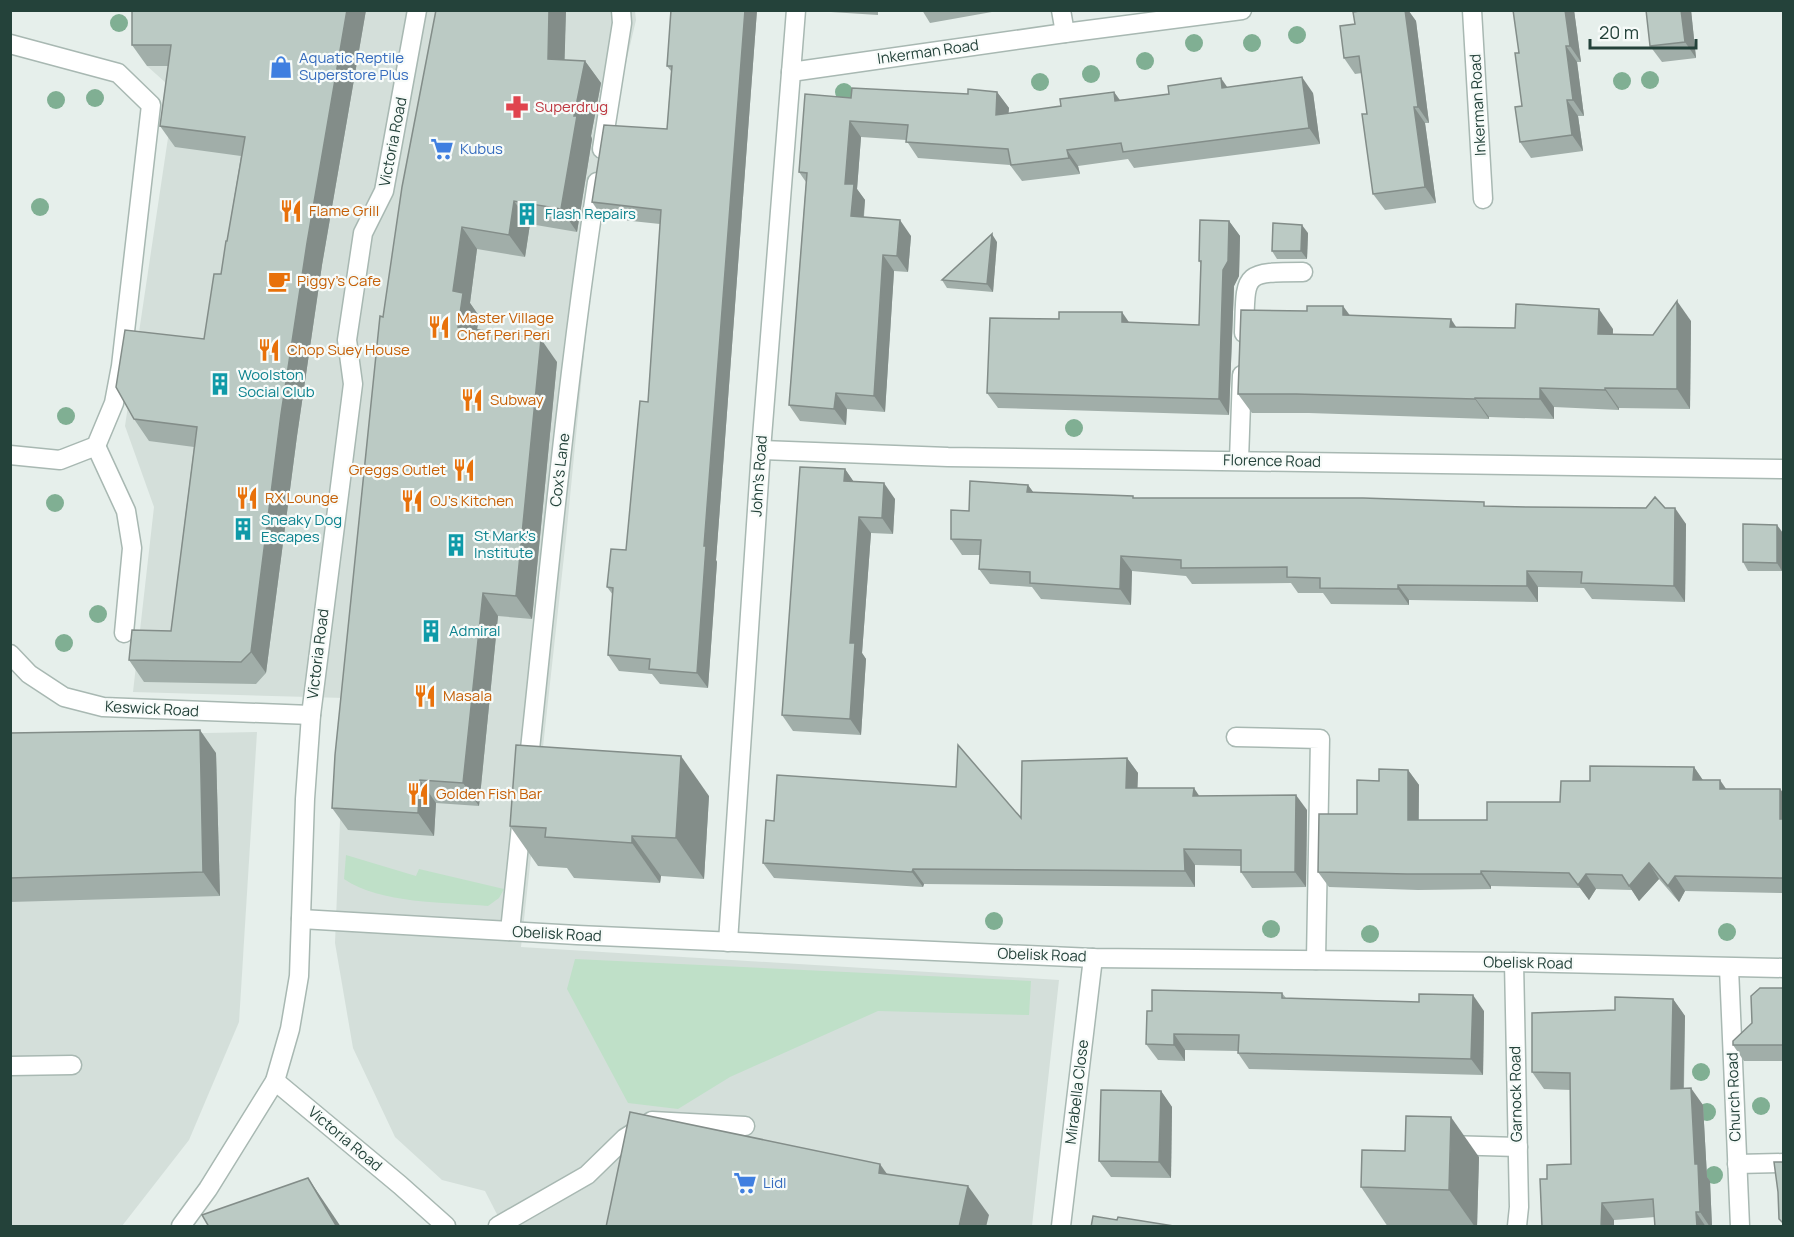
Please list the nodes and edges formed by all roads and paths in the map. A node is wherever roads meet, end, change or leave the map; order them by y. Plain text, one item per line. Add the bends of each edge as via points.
1 (417, 10) edge
2 (621, 10) edge
3 (796, 10) edge
4 (1061, 10) edge
5 (1242, 10) edge
6 (1472, 10) edge
7 (1065, 33) junction
8 (10, 44) edge
9 (791, 72) junction
10 (1483, 199) dead end
11 (1303, 272) dead end
12 (96, 446) junction
13 (761, 450) junction
14 (10, 455) edge
15 (1239, 460) junction
16 (1784, 469) edge
17 (124, 633) dead end
18 (10, 654) edge
19 (311, 715) junction
20 (1236, 737) dead end
21 (526, 780) edge
22 (524, 803) edge
23 (301, 919) junction
24 (510, 931) junction
25 (728, 942) junction
26 (1093, 957) junction
27 (1316, 960) junction
28 (1514, 962) junction
29 (1729, 968) junction
30 (1784, 968) edge
31 (72, 1065) dead end
32 (10, 1066) edge
33 (275, 1081) junction
34 (745, 1126) dead end
35 (1431, 1145) edge
36 (1518, 1147) junction
37 (1784, 1163) edge
38 (1737, 1164) junction
39 (181, 1227) edge
40 (446, 1227) edge
41 (498, 1227) edge
42 (1061, 1227) edge
43 (1517, 1227) edge
44 (1740, 1227) edge

1 - 19 street, Victoria Road via 384,191 363,233 359,256 347,339 353,384
2 - 21 street, Cox's Lane via 586,253
3 - 9 street, John's Road
4 - 7 street
5 - 7 street, Inkerman Road
6 - 10 street, Inkerman Road
7 - 9 street, Inkerman Road
8 - 12 street via 118,74 151,105 121,366 114,403
9 - 13 street, John's Road
11 - 15 street via 1265,272 1254,276 1245,286
12 - 14 street via 60,460
12 - 17 street via 126,511 132,548
13 - 15 street, Florence Road via 948,457
13 - 25 street, John's Road
15 - 16 street, Florence Road
18 - 19 street, Keswick Road via 29,674 64,697 103,707
19 - 23 street, Victoria Road
20 - 27 street via 1320,740
22 - 24 street
23 - 24 street, Obelisk Road
23 - 33 street, Victoria Road via 299,976 290,1029
24 - 25 street, Obelisk Road
25 - 26 street, Obelisk Road
26 - 27 street, Obelisk Road
26 - 42 street, Mirabella Close
27 - 28 street, Obelisk Road
28 - 29 street, Obelisk Road
28 - 36 street, Garnock Road
29 - 30 street, Obelisk Road
29 - 38 street, Church Road
31 - 32 street
33 - 39 street
33 - 40 street, Victoria Road
34 - 41 street via 652,1121 625,1138 587,1175
35 - 36 street
36 - 43 street, Garnock Road
37 - 38 street
38 - 44 street, Church Road

